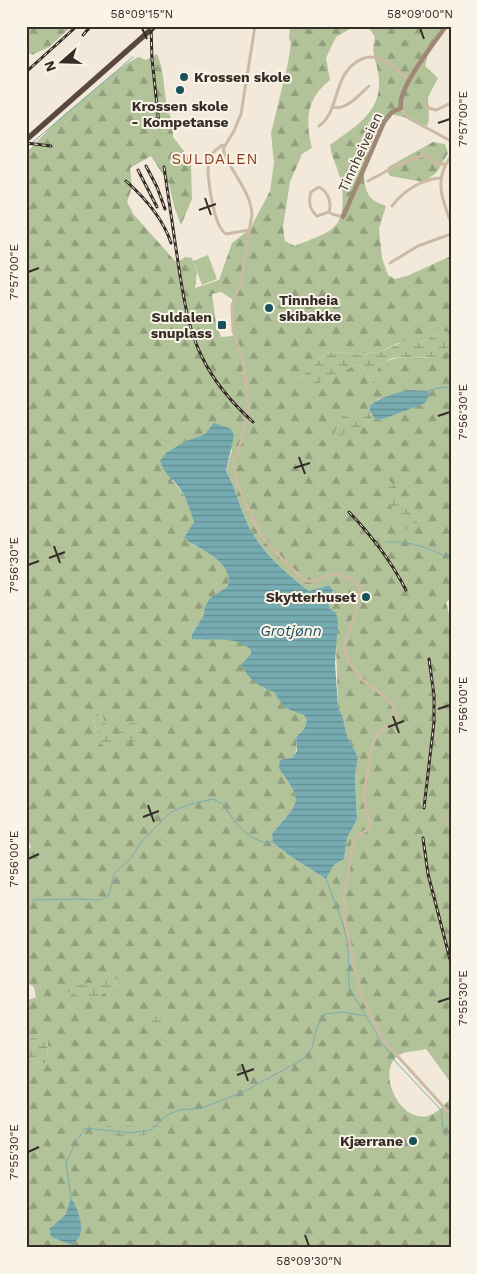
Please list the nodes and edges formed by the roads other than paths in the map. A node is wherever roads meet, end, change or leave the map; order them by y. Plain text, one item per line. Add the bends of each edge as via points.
1 (157, 26) edge
2 (255, 26) edge
3 (446, 26) edge
4 (410, 80) junction
5 (369, 86) dead end
6 (425, 103) dead end
7 (451, 103) edge
8 (332, 107) junction
9 (401, 108) junction
10 (319, 126) dead end
11 (26, 140) edge
12 (451, 141) edge
13 (224, 146) junction
14 (451, 156) edge
15 (446, 164) junction
16 (441, 178) junction
17 (368, 181) dead end
18 (392, 206) dead end
19 (329, 212) junction
20 (343, 217) joint
21 (451, 223) edge
22 (250, 230) junction
23 (451, 234) edge
24 (390, 263) dead end
25 (445, 820) dead end
26 (451, 820) edge
27 (451, 1115) edge

1 - 11 highway
2 - 13 street via 241,114
3 - 4 street, Tinnheiveien
4 - 8 street via 381,58 364,57 343,76
4 - 9 street, Tinnheiveien via 401,96
5 - 8 street via 343,107
6 - 7 street via 436,110
8 - 10 street
9 - 12 street via 408,118
9 - 20 street, Tinnheiveien via 392,112 384,122
13 - 22 street via 227,162 250,203
13 - 22 street via 215,151 209,161 212,202 220,229 226,234
14 - 15 street
15 - 16 street
15 - 17 street via 435,164 428,156 423,156
16 - 18 street via 415,185
16 - 21 street via 442,199
19 - 19 street via 327,194 322,188 316,188 310,196 312,209 317,216
19 - 20 street
22 - 27 street via 241,282 232,305 233,331 243,360 249,408 234,462 235,478 262,537 304,580 314,582 338,574 359,585 356,610 345,640 346,656 363,680 391,703 396,716 392,725 379,731 373,743 364,795 370,825 353,842 344,901 345,926 359,984 378,1034
23 - 24 street via 418,246
25 - 26 street

